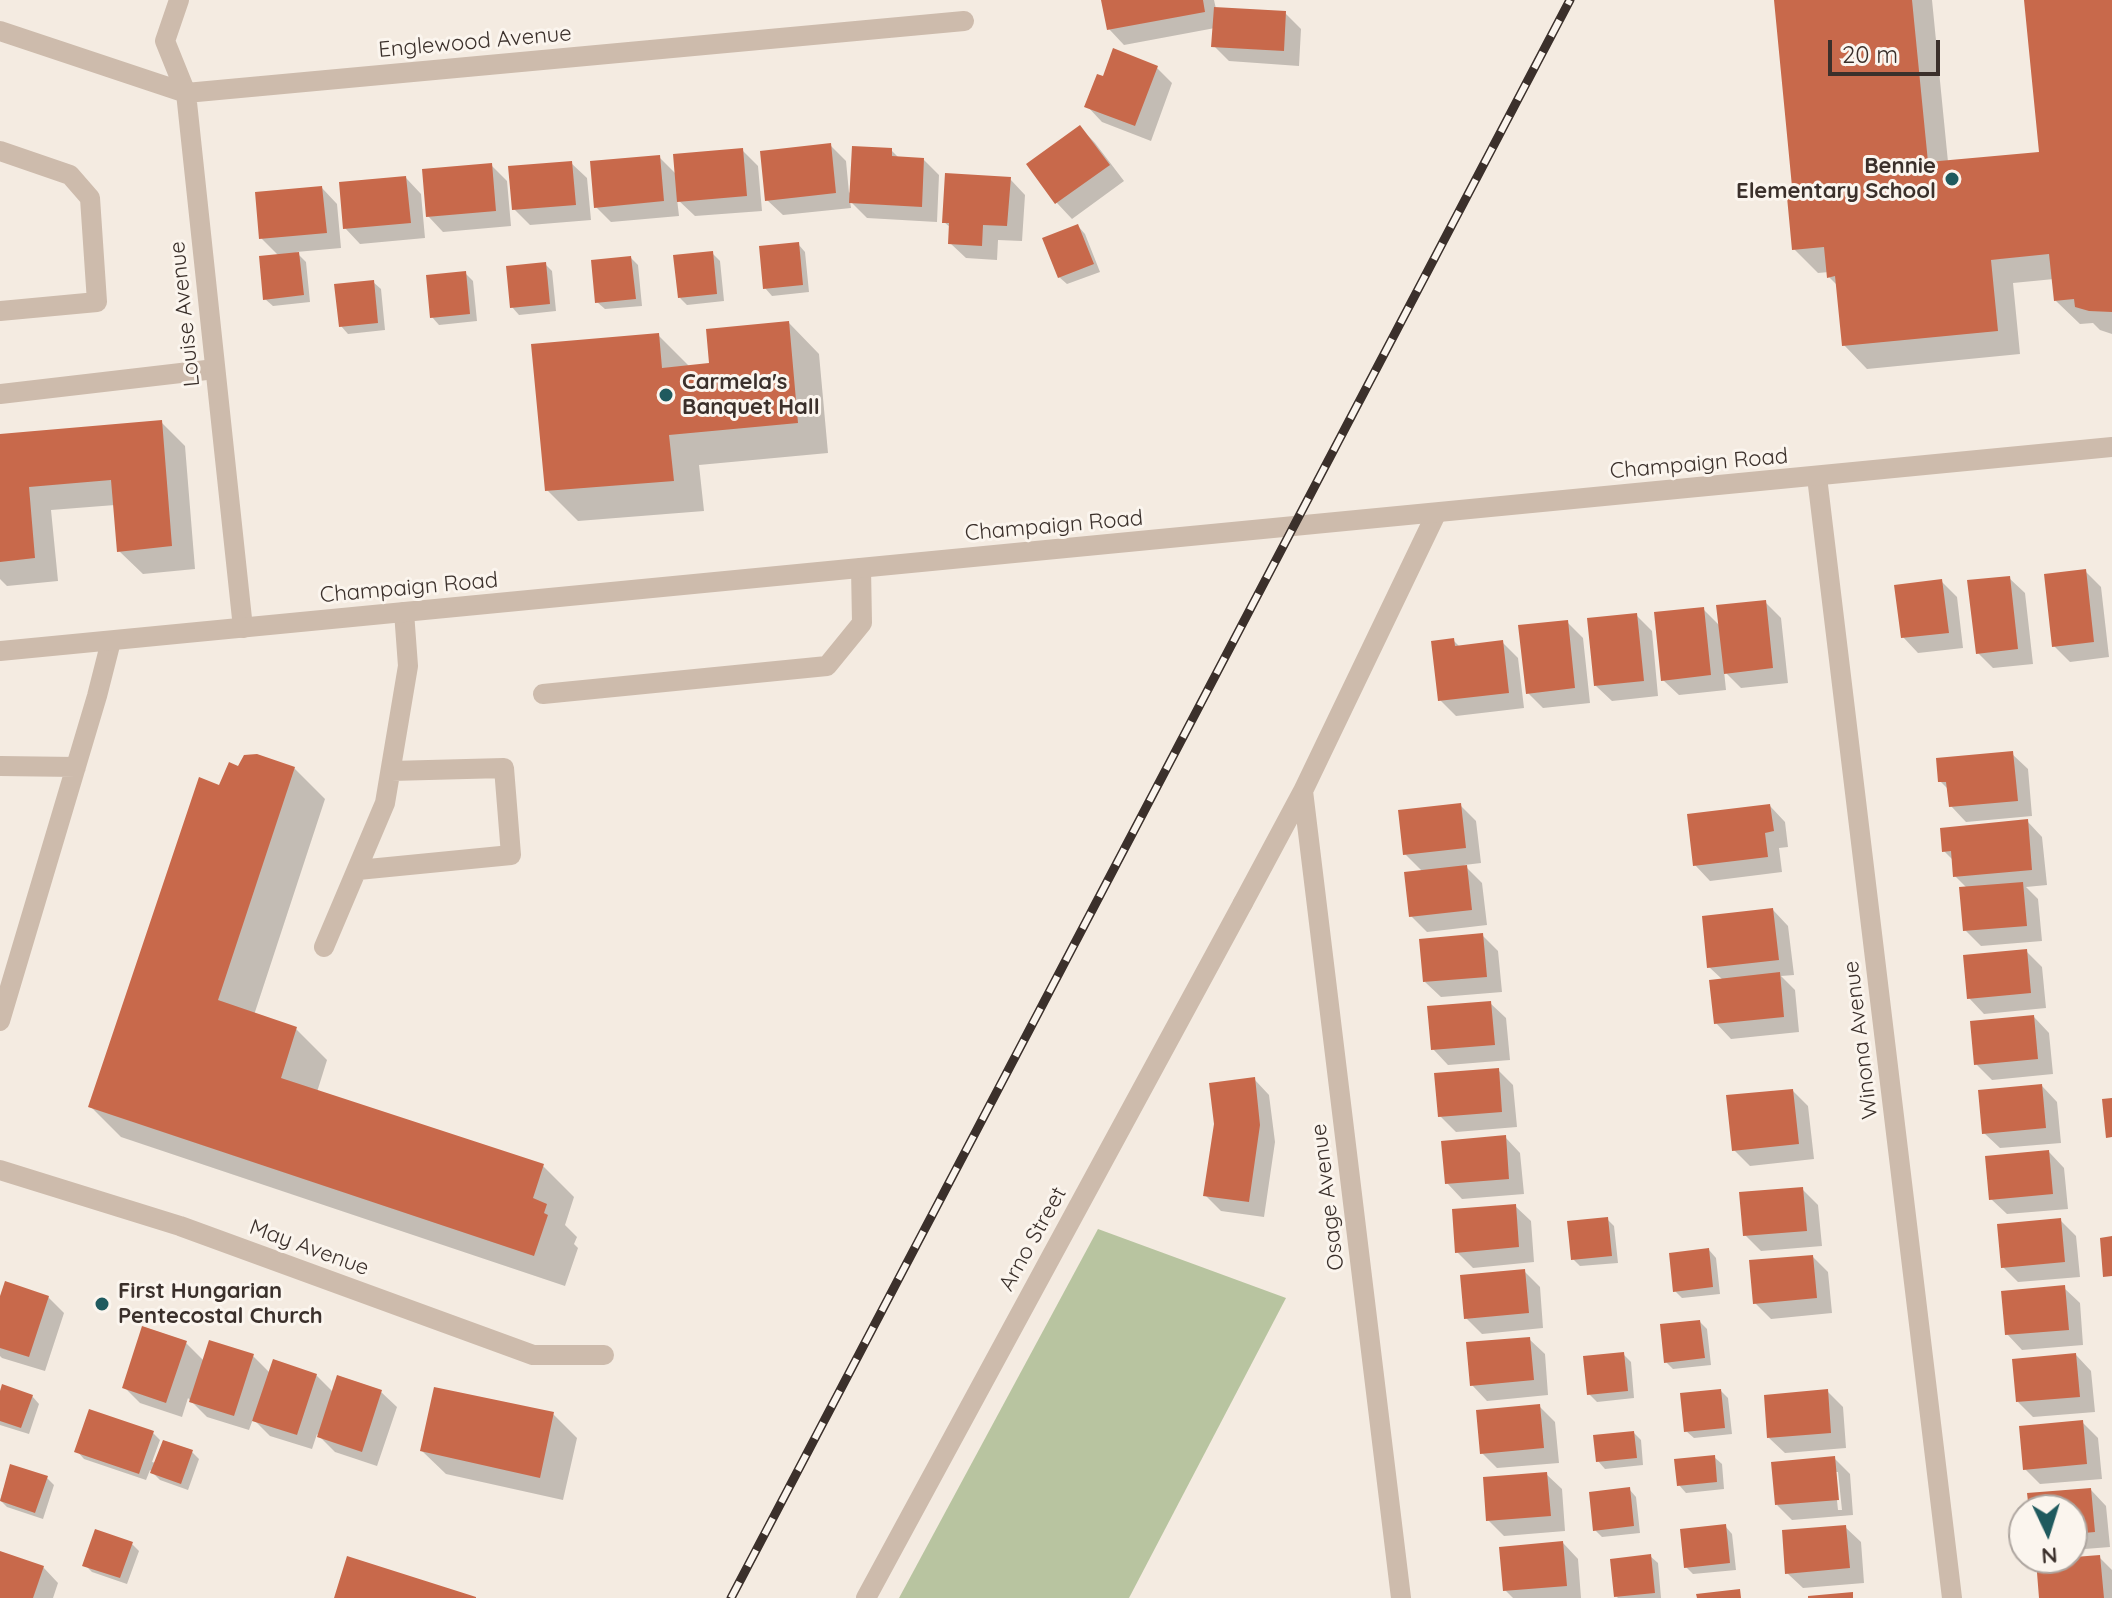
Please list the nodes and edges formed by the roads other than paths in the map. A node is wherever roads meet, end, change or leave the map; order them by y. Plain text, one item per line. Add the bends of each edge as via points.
1 (179, 0) edge
2 (964, 21) dead end
3 (0, 31) edge
4 (186, 93) junction
5 (0, 151) edge
6 (0, 311) edge
7 (215, 369) junction
8 (0, 394) edge
9 (2112, 447) edge
10 (1817, 477) junction
11 (1436, 514) junction
12 (861, 568) junction
13 (404, 612) junction
14 (243, 628) junction
15 (111, 641) junction
16 (0, 651) edge
17 (543, 694) dead end
18 (0, 766) edge
19 (76, 767) junction
20 (391, 771) junction
21 (1303, 791) junction
22 (358, 870) junction
23 (324, 947) dead end
24 (0, 1021) edge
25 (0, 1170) edge
26 (604, 1355) dead end
27 (866, 1598) edge
28 (1401, 1598) edge
29 (1952, 1598) edge

1 - 4 street, Louise Avenue via 165,41
2 - 4 street, Englewood Avenue
3 - 4 street, Englewood Avenue
4 - 7 street, Louise Avenue
5 - 6 street via 70,175 90,198 97,302
7 - 8 street
7 - 14 street, Louise Avenue
9 - 10 street, Champaign Road
10 - 11 street, Champaign Road
10 - 29 street, Winona Avenue
11 - 12 street, Champaign Road
11 - 21 street
12 - 13 street, Champaign Road
12 - 17 street via 862,623 827,666
13 - 14 street, Champaign Road
13 - 20 street via 408,666
14 - 15 street, Champaign Road
15 - 16 street, Champaign Road
15 - 19 street
18 - 19 street
19 - 24 street
20 - 22 street via 385,803
20 - 22 street via 504,768 511,855
21 - 27 street, Arno Street
21 - 28 street, Osage Avenue
22 - 23 street
25 - 26 street, May Avenue via 180,1226 533,1355

